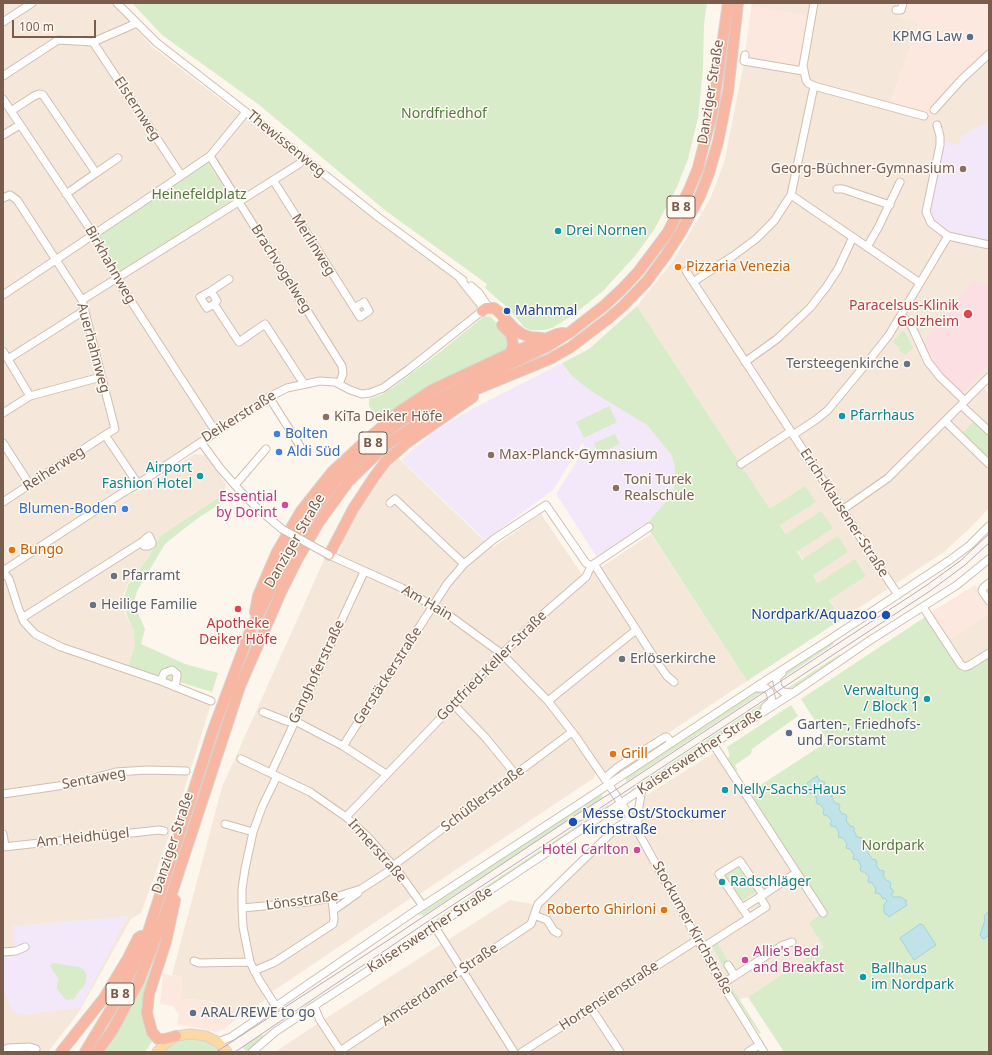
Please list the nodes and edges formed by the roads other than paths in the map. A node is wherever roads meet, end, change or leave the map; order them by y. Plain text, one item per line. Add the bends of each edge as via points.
1 (32, 3) edge
2 (117, 3) edge
3 (724, 3) edge
4 (728, 3) edge
5 (738, 3) edge
6 (814, 3) edge
7 (903, 3) edge
8 (896, 10) dead end
9 (3, 22) edge
10 (137, 23) junction
11 (93, 42) junction
12 (723, 43) junction
13 (989, 54) edge
14 (745, 56) dead end
15 (803, 71) junction
16 (3, 76) edge
17 (814, 86) junction
18 (3, 99) edge
19 (934, 110) dead end
20 (11, 111) junction
21 (246, 112) junction
22 (924, 116) dead end
23 (20, 125) junction
24 (937, 125) dead end
25 (3, 136) edge
26 (210, 156) junction
27 (118, 158) dead end
28 (303, 159) junction
29 (96, 173) junction
30 (181, 176) junction
31 (273, 180) junction
32 (900, 182) dead end
33 (837, 190) dead end
34 (66, 194) junction
35 (791, 195) junction
36 (3, 198) edge
37 (238, 201) junction
38 (890, 205) junction
39 (94, 235) junction
40 (853, 236) junction
41 (948, 236) junction
42 (989, 245) edge
43 (867, 246) junction
44 (56, 260) junction
45 (686, 271) dead end
46 (116, 278) junction
47 (229, 279) dead end
48 (693, 282) junction
49 (920, 283) junction
50 (210, 291) junction
51 (3, 295) edge
52 (82, 300) junction
53 (214, 304) junction
54 (354, 308) dead end
55 (485, 309) junction
56 (85, 310) junction
57 (900, 315) junction
58 (569, 333) junction
59 (544, 339) junction
60 (3, 351) edge
61 (511, 353) junction
62 (8, 359) junction
63 (745, 362) junction
64 (101, 377) junction
65 (989, 377) edge
66 (304, 384) junction
67 (339, 384) junction
68 (490, 385) junction
69 (30, 396) junction
70 (269, 396) junction
71 (963, 403) junction
72 (3, 413) edge
73 (945, 421) junction
74 (989, 431) edge
75 (216, 432) junction
76 (792, 433) junction
77 (105, 435) junction
78 (201, 442) junction
79 (3, 443) edge
80 (300, 446) dead end
81 (266, 449) dead end
82 (741, 464) dead end
83 (989, 464) edge
84 (138, 484) junction
85 (30, 485) junction
86 (235, 485) junction
87 (3, 502) edge
88 (390, 504) dead end
89 (842, 510) junction
90 (989, 526) edge
91 (649, 527) dead end
92 (142, 542) dead end
93 (329, 555) junction
94 (989, 559) edge
95 (464, 564) junction
96 (593, 565) junction
97 (3, 571) edge
98 (364, 572) junction
99 (989, 583) edge
100 (898, 595) junction
101 (989, 601) edge
102 (433, 606) junction
103 (923, 607) junction
104 (22, 618) junction
105 (636, 630) junction
106 (250, 631) junction
107 (989, 653) edge
108 (502, 654) junction
109 (786, 666) junction
110 (161, 681) junction
111 (674, 682) dead end
112 (175, 687) junction
113 (753, 688) junction
114 (793, 693) junction
115 (212, 701) dead end
116 (548, 701) junction
117 (453, 704) junction
118 (765, 711) junction
119 (263, 712) dead end
120 (294, 722) junction
121 (572, 732) junction
122 (713, 744) junction
123 (343, 746) junction
124 (241, 759) dead end
125 (186, 771) dead end
126 (274, 774) junction
127 (386, 774) junction
128 (516, 774) junction
129 (607, 781) junction
130 (642, 789) junction
131 (3, 794) edge
132 (622, 803) junction
133 (630, 816) junction
134 (346, 817) junction
135 (638, 821) junction
136 (225, 824) dead end
137 (164, 831) dead end
138 (639, 831) junction
139 (253, 832) junction
140 (3, 834) edge
141 (4, 846) edge
142 (394, 866) junction
143 (796, 873) junction
144 (175, 884) junction
145 (361, 890) junction
146 (761, 896) junction
147 (332, 898) junction
148 (423, 906) junction
149 (242, 908) junction
150 (742, 908) junction
151 (334, 910) junction
152 (823, 913) dead end
153 (534, 915) junction
154 (749, 918) junction
155 (435, 927) junction
156 (148, 932) junction
157 (558, 933) dead end
158 (697, 940) junction
159 (792, 942) dead end
160 (25, 948) dead end
161 (702, 948) junction
162 (3, 952) edge
163 (194, 961) dead end
164 (250, 962) junction
165 (728, 965) dead end
166 (254, 971) junction
167 (462, 971) junction
168 (735, 976) junction
169 (722, 984) junction
170 (275, 1005) junction
171 (314, 1006) junction
172 (591, 1008) junction
173 (176, 1036) junction
174 (218, 1042) junction
175 (759, 1045) junction
176 (36, 1049) dead end
177 (3, 1051) edge
178 (511, 1051) edge
179 (61, 1052) edge
180 (85, 1052) edge
181 (98, 1052) edge
182 (157, 1052) edge
183 (227, 1052) edge
184 (252, 1052) edge
185 (340, 1052) edge
186 (522, 1052) edge
187 (620, 1052) edge
188 (748, 1052) edge
189 (764, 1052) edge

1 - 9 street
2 - 10 street, Thewissenweg
3 - 12 main road, Danziger Straße via 721,32
4 - 12 highway, Danziger Straße
5 - 68 highway, Danziger Straße / B 8 via 728,92 718,142 700,196 682,232 647,281 600,326 550,359
6 - 15 street
7 - 8 street via 901,10
10 - 11 street
10 - 21 street, Thewissenweg via 156,42
11 - 16 street via 58,40
11 - 30 street, Elsternweg
12 - 58 highway, Danziger Straße / B 8 via 713,109 700,162 668,232 621,290
13 - 19 street
14 - 15 street via 744,61
15 - 17 street via 808,83
17 - 22 street
17 - 35 street
18 - 20 street, Birkhahnweg
20 - 23 street, Birkhahnweg
20 - 29 street via 34,96 43,95
21 - 26 street
21 - 28 street, Thewissenweg
23 - 25 street
23 - 34 street, Birkhahnweg
24 - 41 street via 940,145 926,212 931,223
26 - 30 street
26 - 37 street, Brachvogelweg
27 - 29 street
28 - 31 street
28 - 55 street, Thewissenweg via 479,293
29 - 34 street
30 - 39 street
31 - 37 street
31 - 54 street, Merlinweg
32 - 38 street
33 - 38 street via 843,189
34 - 39 street, Birkhahnweg
35 - 40 street
35 - 48 street via 774,221 756,239
36 - 44 street, Auerhahnweg via 10,194 17,200
37 - 46 street
37 - 67 street, Brachvogelweg via 342,366 343,374
38 - 43 street
39 - 44 street
39 - 46 street, Birkhahnweg
40 - 43 street
40 - 63 street via 838,269 810,308 777,339
41 - 42 street
41 - 49 street
43 - 49 street
44 - 51 street
44 - 52 street, Auerhahnweg
45 - 48 street, Erich-Klausener-Straße
46 - 52 street
46 - 75 street, Birkhahnweg
47 - 50 street
48 - 63 street, Erich-Klausener-Straße
49 - 57 street
50 - 53 street via 217,301
50 - 53 street via 200,298 207,308
52 - 56 street, Auerhahnweg
53 - 66 street via 239,342 265,324
55 - 59 highway via 498,311 522,334
55 - 61 highway via 511,334
55 - 67 street, Deikerstraße via 409,370 376,392 360,394
56 - 62 street
56 - 64 street, Auerhahnweg
57 - 71 street via 912,327 928,362
57 - 76 street via 881,345 833,404 817,419
58 - 59 highway
58 - 106 highway, Danziger Straße / B 8 via 548,346 429,403 375,441 338,478 309,517
59 - 61 highway
60 - 62 street
61 - 106 highway via 432,390 399,412 332,472 302,511 277,552 258,596
62 - 69 street
63 - 76 street, Erich-Klausener-Straße
64 - 69 street
64 - 77 street, Auerhahnweg via 115,428
65 - 71 street
66 - 67 street, Deikerstraße via 325,381
66 - 70 street, Deikerstraße
68 - 93 highway via 408,442 386,461 353,509
68 - 144 highway, Danziger Straße / B 8 via 465,394 434,412 385,446 348,482 319,522 281,592 240,686
69 - 72 street
70 - 75 street, Deikerstraße
70 - 80 street
71 - 73 street
71 - 74 street
73 - 83 street
73 - 89 street via 888,478
75 - 78 street, Deikerstraße
76 - 82 street
76 - 89 street, Erich-Klausener-Straße
77 - 84 street
77 - 85 street, Reiherweg
78 - 84 street, Deikerstraße
78 - 86 street, Am Hain
79 - 85 street
81 - 86 street
84 - 97 street, Deikerstraße
85 - 87 street, Reiherweg
86 - 93 street, Am Hain, bridge via 282,529
88 - 95 street via 394,499
89 - 100 street, Erich-Klausener-Straße
90 - 100 street, Kaiserswerther Straße via 970,545
91 - 96 street, Gottfried-Keller-Straße
92 - 104 street
93 - 98 street, Am Hain
94 - 103 street, Kaiserswerther Straße via 957,585
95 - 96 street, Gerstäckerstraße via 494,539 546,505 586,563
95 - 102 street, Gerstäckerstraße
96 - 105 street
96 - 108 street, Gottfried-Keller-Straße via 586,577
97 - 104 street
98 - 102 street, Am Hain via 402,588
98 - 120 street, Ganghoferstraße
99 - 101 street via 982,591
100 - 109 street, Kaiserswerther Straße
102 - 108 street, Am Hain via 467,627
102 - 123 street, Gerstäckerstraße
103 - 107 street via 963,667
103 - 114 street, Kaiserswerther Straße
104 - 110 street via 33,632 54,644
105 - 111 street via 656,662
105 - 116 street
106 - 156 highway, Danziger Straße / B 8 via 213,730
108 - 116 street, Am Hain
108 - 117 street, Gottfried-Keller-Straße
109 - 113 street, Kaiserswerther Straße
109 - 114 street via 777,677 776,684 783,692
110 - 112 street
110 - 112 street via 164,672 172,670 177,674
112 - 115 street
113 - 118 street via 762,687 770,692 772,701 766,706
113 - 129 street, Kaiserswerther Straße via 671,742 667,736 665,737 618,767
114 - 118 street, Kaiserswerther Straße
116 - 121 street, Am Hain
117 - 127 street, Gottfried-Keller-Straße
117 - 128 street
118 - 122 street, Kaiserswerther Straße
119 - 120 street
120 - 123 street
120 - 126 street, Ganghoferstraße
121 - 128 street, Schüßlerstraße
121 - 129 street, Am Hain
122 - 130 street, Kaiserswerther Straße
122 - 143 street
123 - 127 street
124 - 126 street, Irmerstraße
125 - 131 street, Sentaweg via 116,772 72,784
126 - 134 street, Irmerstraße via 310,792
126 - 139 street, Ganghoferstraße
127 - 134 street, Gottfried-Keller-Straße
128 - 142 street, Schüßlerstraße
129 - 132 street, Am Hain
129 - 148 street, Kaiserswerther Straße
130 - 132 street, Kaiserswerther Straße
130 - 135 street
132 - 133 street, Stockumer Kirchstraße
132 - 155 street, Kaiserswerther Straße
133 - 135 street
133 - 138 street, Stockumer Kirchstraße
133 - 153 street, Amsterdamer Straße via 538,904
134 - 142 street, Irmerstraße
135 - 138 street
136 - 139 street
137 - 141 street, Am Heidhügel
138 - 158 street, Stockumer Kirchstraße
139 - 149 street, Ganghoferstraße via 242,889
140 - 141 street
142 - 145 street, Lönsstraße
142 - 148 street, Irmerstraße
143 - 146 street
143 - 152 street
144 - 173 highway via 176,896 171,920 149,994 147,1013 152,1032 158,1039
144 - 181 highway, Danziger Straße / B 8 via 139,981
145 - 147 street, Lönsstraße
145 - 151 street, Lönsstraße
146 - 150 street
146 - 150 street via 740,861 719,874
146 - 154 street via 766,907
147 - 149 street, Lönsstraße
147 - 151 street
148 - 170 street, Kaiserswerther Straße
149 - 164 street, Ganghoferstraße
150 - 154 street
151 - 166 street via 333,924 275,962
153 - 157 street via 547,920
153 - 167 street, Amsterdamer Straße via 531,924
154 - 161 street
155 - 167 street
155 - 171 street, Kaiserswerther Straße
156 - 179 highway via 138,938 104,998
156 - 180 highway, Danziger Straße / B 8 via 120,994
158 - 161 street, Stockumer Kirchstraße
158 - 172 street, Hortensienstraße
159 - 168 street via 783,945
160 - 162 street
161 - 169 street, Stockumer Kirchstraße
163 - 164 street
164 - 166 street, Ganghoferstraße
165 - 168 street
166 - 170 street, Ganghoferstraße
167 - 178 street
167 - 185 street, Amsterdamer Straße
168 - 169 street
169 - 175 street, Stockumer Kirchstraße
170 - 174 street, Kaiserswerther Straße via 231,1037
171 - 184 street, Kaiserswerther Straße via 275,1032
171 - 185 street
172 - 186 street, Hortensienstraße
172 - 187 street
173 - 174 main road via 199,1034
173 - 182 main road
174 - 183 main road
175 - 188 street
175 - 189 street, Stockumer Kirchstraße
176 - 177 street via 8,1048

